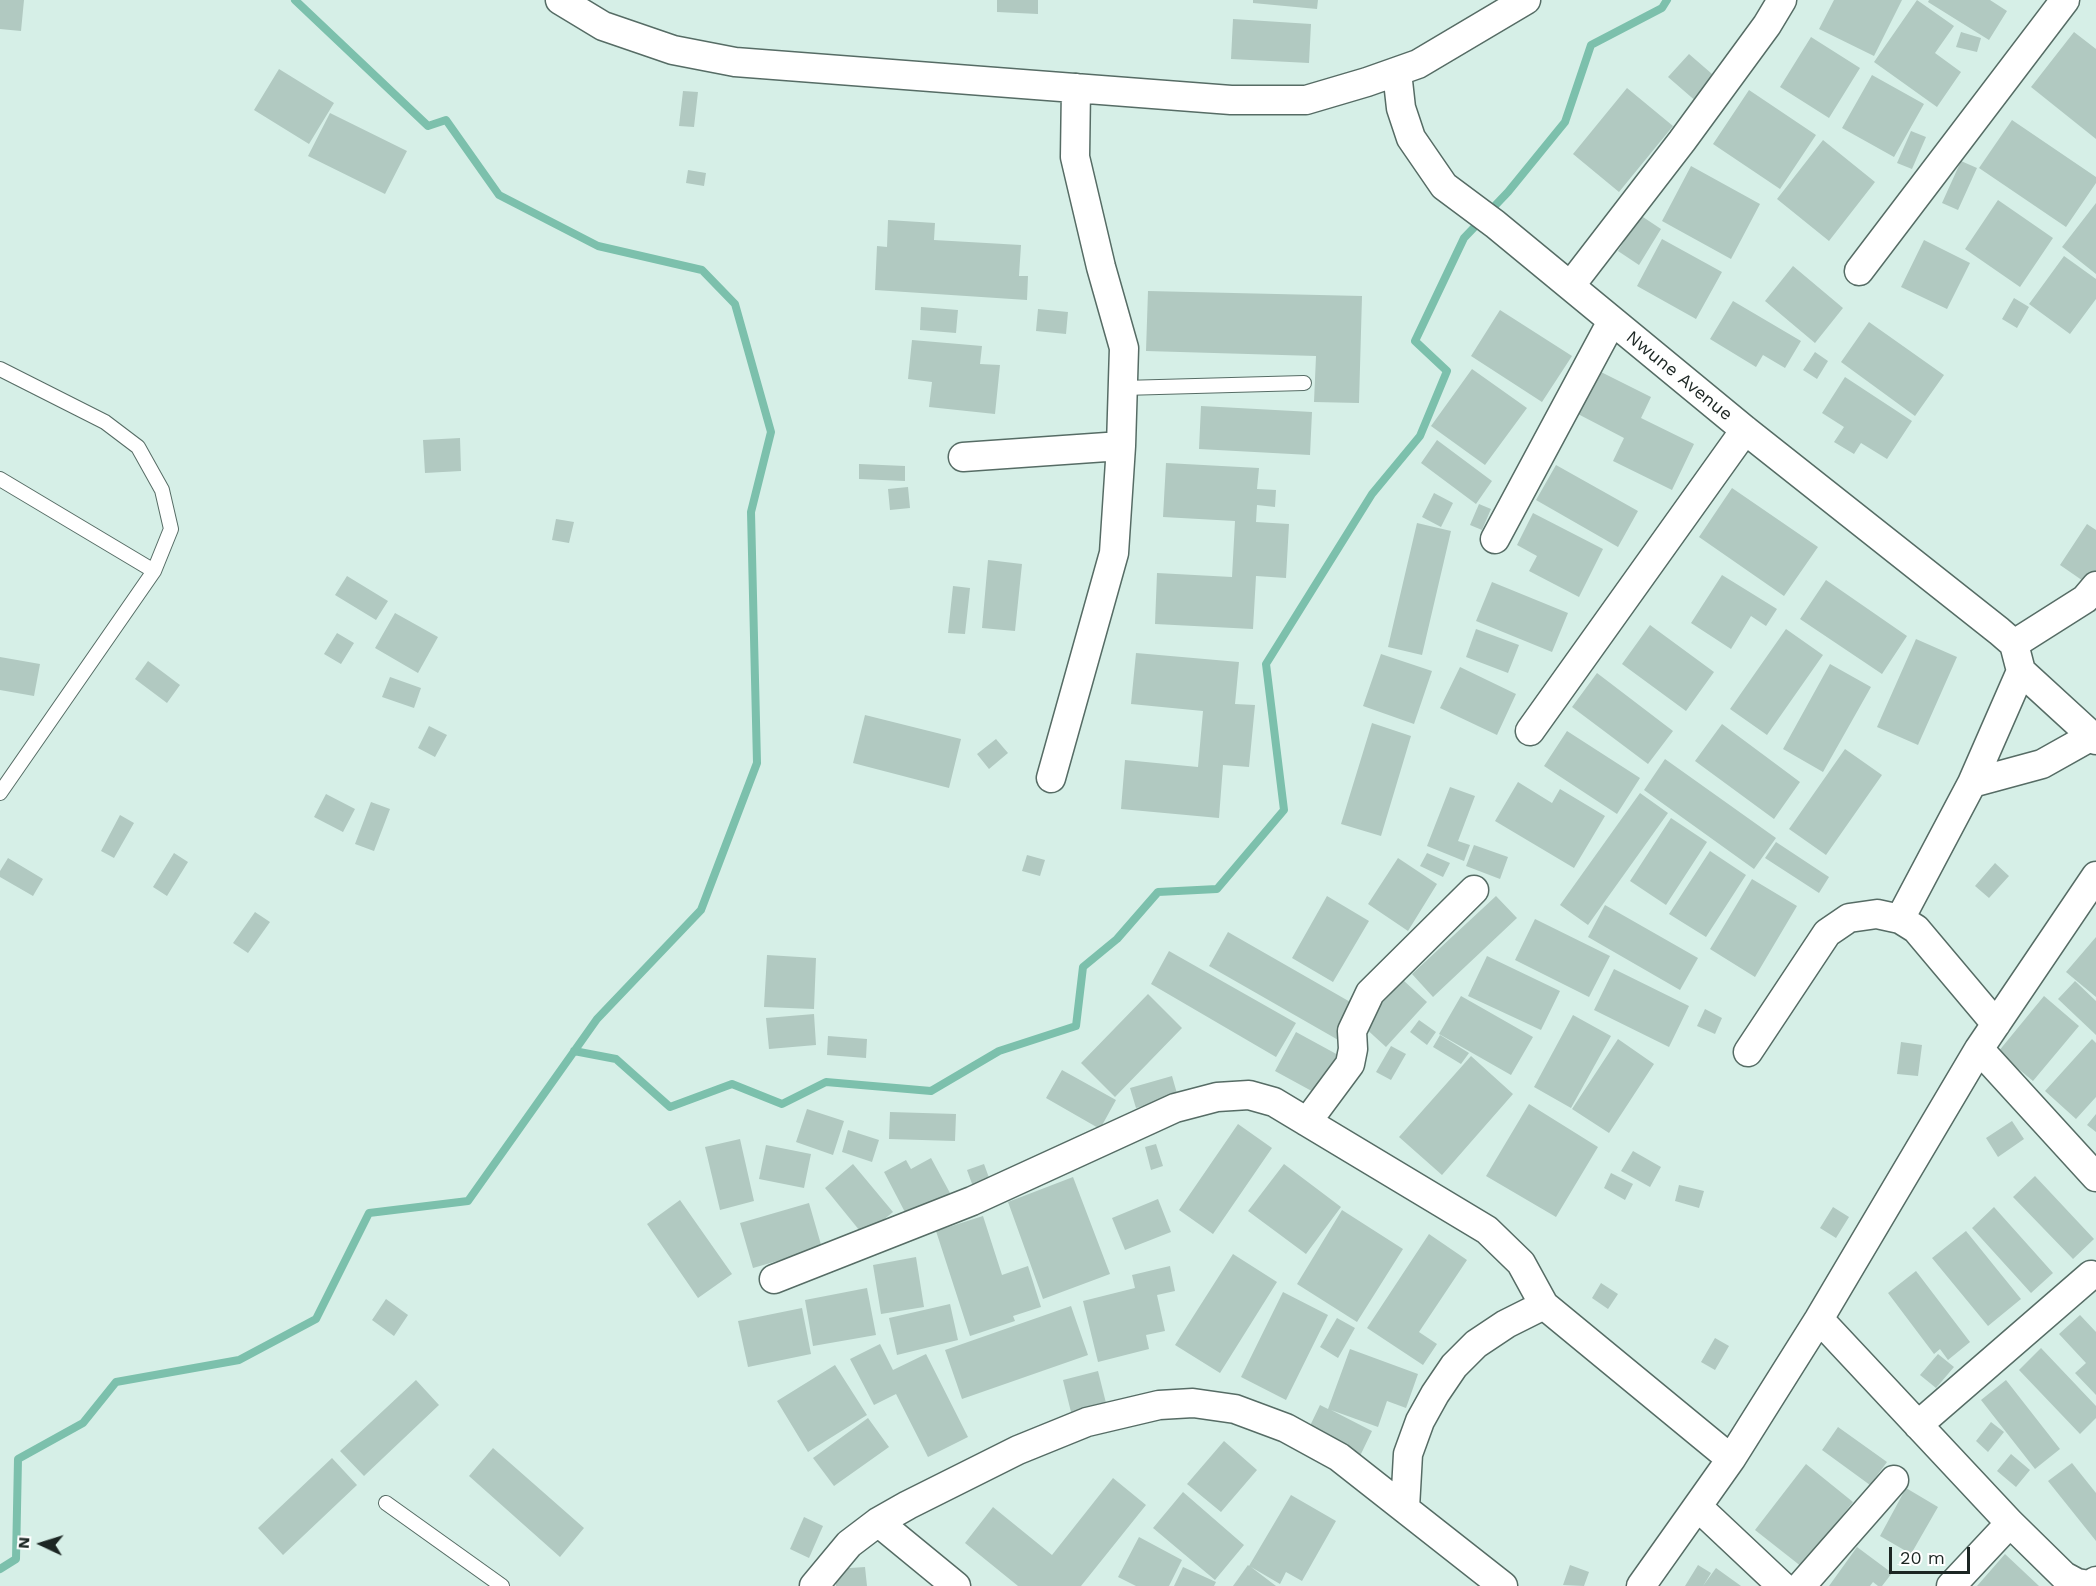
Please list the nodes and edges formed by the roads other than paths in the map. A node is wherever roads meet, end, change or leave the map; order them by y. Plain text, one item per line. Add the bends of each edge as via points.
1 (560, 0) edge
2 (1526, 0) edge
3 (1782, 0) edge
4 (2065, 0) edge
5 (1396, 72) junction
6 (1076, 88) junction
7 (1859, 271) dead end
8 (1571, 285) junction
9 (1612, 321) junction
10 (0, 369) edge
11 (1304, 383) dead end
12 (1123, 388) junction
13 (1745, 430) junction
14 (1122, 446) junction
15 (963, 457) dead end
16 (0, 479) edge
17 (1496, 539) dead end
18 (154, 571) junction
19 (2096, 586) edge
20 (2017, 657) junction
21 (1530, 731) dead end
22 (2094, 738) edge
23 (1051, 778) dead end
24 (1972, 783) junction
25 (0, 793) edge
26 (2096, 876) edge
27 (1474, 891) dead end
28 (1900, 918) junction
29 (1996, 1024) junction
30 (1979, 1049) junction
31 (1748, 1052) dead end
32 (1306, 1122) junction
33 (2096, 1177) edge
34 (2091, 1275) dead end
35 (774, 1279) dead end
36 (1544, 1305) junction
37 (1819, 1318) junction
38 (1918, 1425) junction
39 (1731, 1459) junction
40 (1894, 1480) dead end
41 (386, 1503) dead end
42 (1698, 1507) junction
43 (1405, 1508) junction
44 (878, 1522) junction
45 (2010, 1523) junction
46 (2096, 1581) edge
47 (502, 1586) edge
48 (814, 1586) edge
49 (956, 1586) edge
50 (1503, 1586) edge
51 (1641, 1586) edge
52 (1782, 1586) edge
53 (1801, 1586) edge
54 (1951, 1586) edge

1 - 6 street via 603,26 673,50 735,62
2 - 5 street via 1418,64
3 - 8 street via 1682,141
4 - 7 street
5 - 6 street via 1306,100 1231,100
5 - 8 street, Nwune Avenue via 1401,108 1411,138 1444,186
6 - 12 street via 1076,157 1124,348
8 - 9 street, Nwune Avenue
9 - 13 street, Nwune Avenue
9 - 17 street
10 - 18 lane via 105,423 138,447 162,490 171,529
11 - 12 lane
12 - 14 street
13 - 20 street, Nwune Avenue via 1999,631
13 - 21 street
14 - 15 street
14 - 23 street via 1114,553
16 - 18 lane
18 - 25 lane
19 - 20 street
20 - 22 street, Nwune Avenue
20 - 24 street
22 - 24 street via 2042,764
24 - 28 street
26 - 29 street
27 - 32 street via 1370,993 1352,1031 1350,1064
28 - 29 street via 1916,929
28 - 31 street via 1877,914 1849,918 1827,933
29 - 30 street
30 - 33 street
30 - 37 street
32 - 35 street via 1274,1102 1249,1095 1216,1097 1175,1108 972,1201
32 - 36 street via 1487,1230 1521,1263
34 - 38 street
36 - 39 street
36 - 43 street via 1506,1324 1454,1366 1420,1421 1408,1454
37 - 38 street
37 - 39 street
38 - 45 street
39 - 42 street
40 - 53 street
41 - 47 lane
42 - 51 street
42 - 52 street
43 - 44 street via 1339,1457 1286,1428 1235,1409 1193,1403 1159,1405 1087,1422 1018,1450
43 - 50 street
44 - 48 street via 849,1544
44 - 49 street
45 - 46 street via 2064,1576 2077,1583 2090,1585
45 - 54 street

